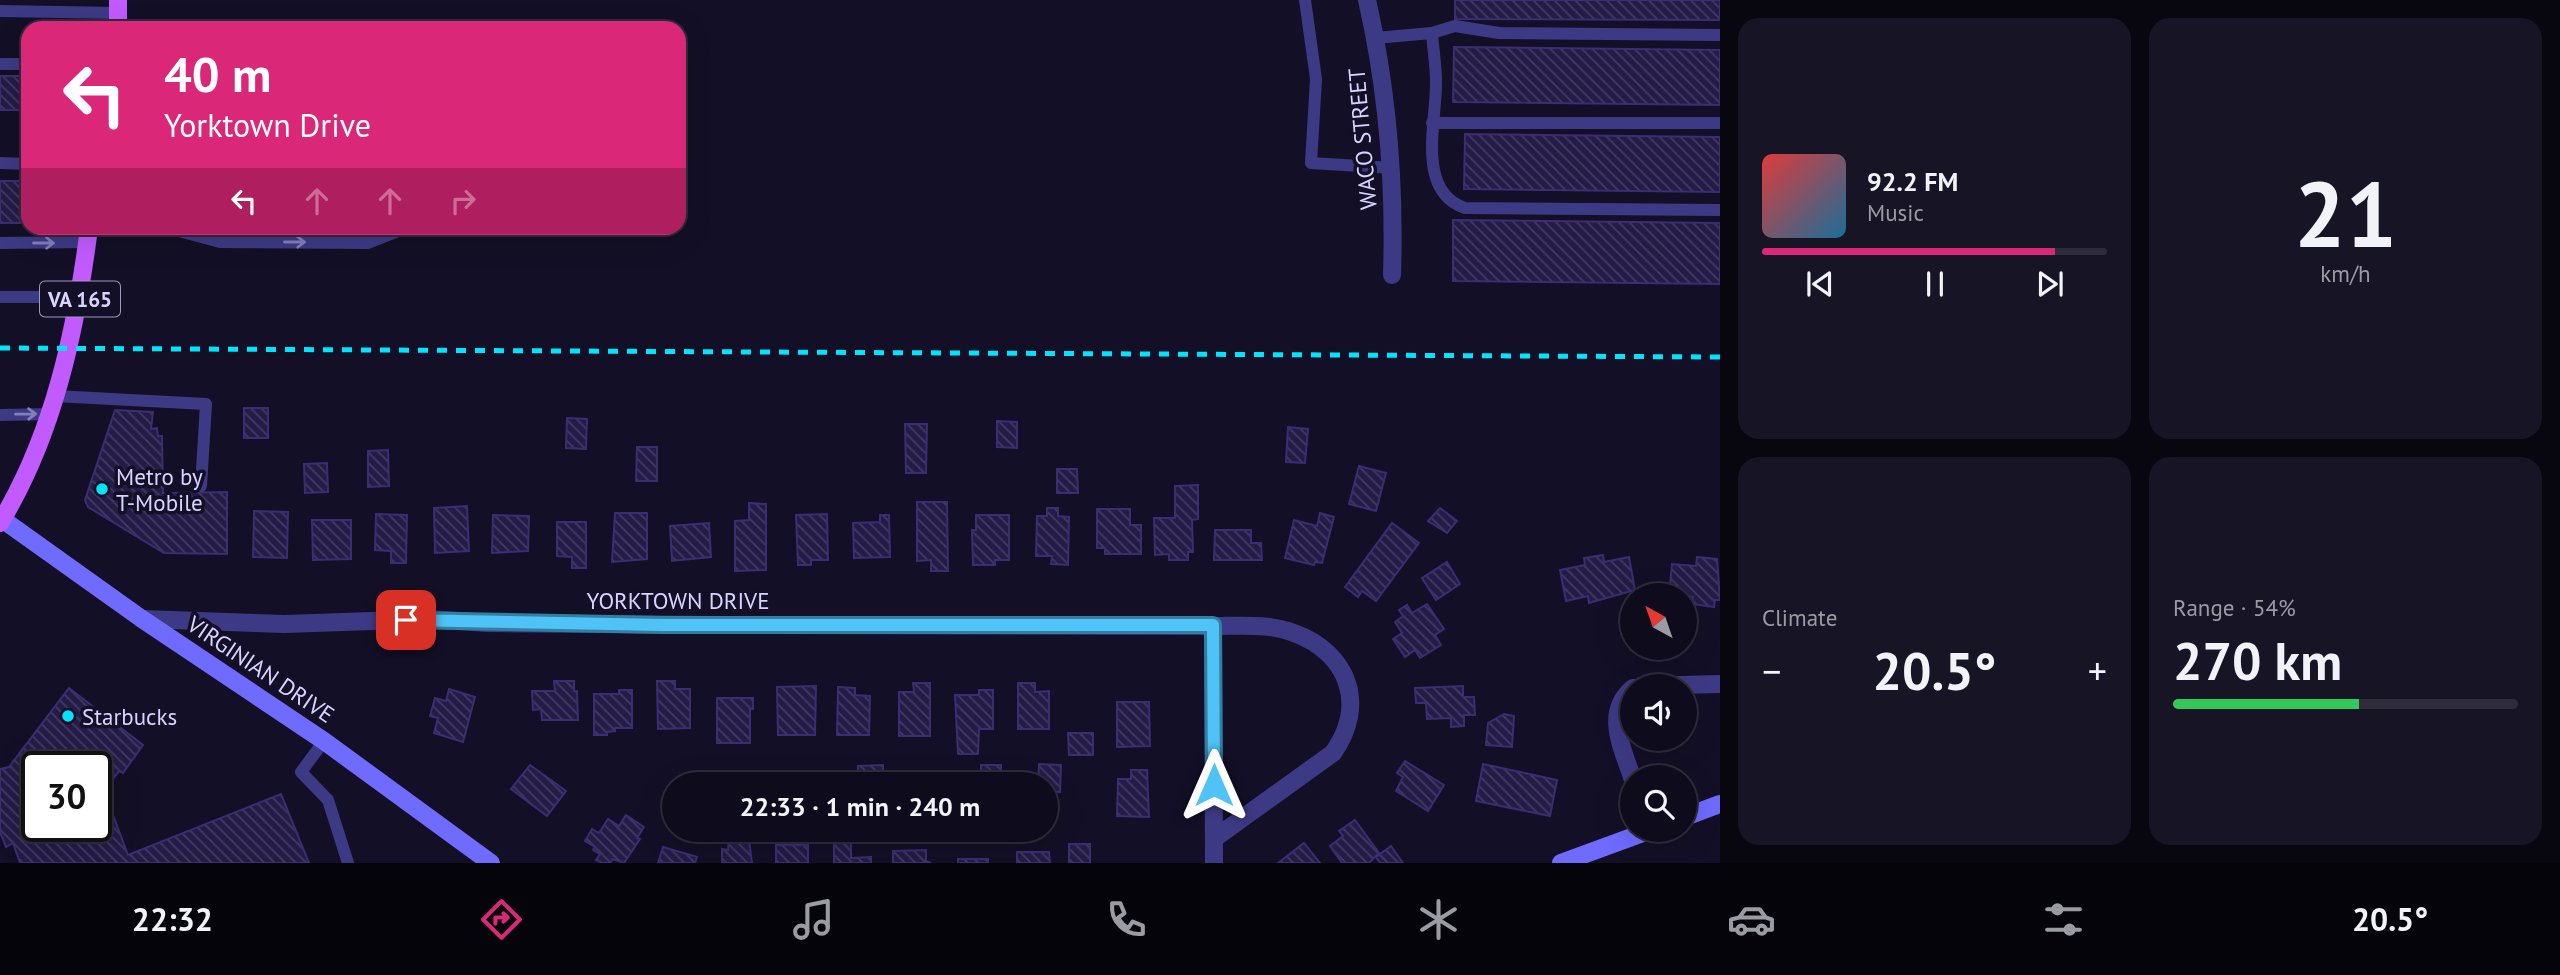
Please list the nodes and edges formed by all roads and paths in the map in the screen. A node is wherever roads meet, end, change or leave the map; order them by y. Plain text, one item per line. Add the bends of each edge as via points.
1 (1306, 0) edge
2 (1367, 0) edge
3 (45, 5) edge
4 (0, 10) edge
5 (121, 10) edge
6 (1432, 33) junction
7 (1720, 36) edge
8 (1376, 37) junction
9 (0, 64) edge
10 (21, 64) edge
11 (1432, 123) junction
12 (1720, 123) edge
13 (0, 163) edge
14 (21, 164) edge
15 (1392, 168) junction
16 (1720, 210) edge
17 (88, 235) edge
18 (198, 235) edge
19 (271, 235) edge
20 (385, 235) edge
21 (0, 243) edge
22 (262, 243) junction
23 (1392, 275) dead end
24 (0, 297) edge
25 (80, 297) junction
26 (53, 405) junction
27 (0, 415) edge
28 (201, 486) dead end
29 (1, 521) edge
30 (142, 619) junction
31 (1213, 625) junction
32 (1720, 684) edge
33 (1697, 685) edge
34 (1620, 702) edge
35 (1620, 740) edge
36 (324, 741) junction
37 (1720, 804) edge
38 (1697, 813) edge
39 (1214, 838) junction
40 (1620, 841) edge
41 (348, 863) edge
42 (491, 863) edge
43 (1214, 863) edge
44 (1561, 863) edge

1 - 15 lane via 1316,79 1311,163
2 - 8 street, WACO STREET
3 - 4 lane
3 - 5 lane
6 - 7 lane via 1455,26 1499,33
6 - 8 lane
6 - 11 lane via 1436,82
8 - 15 street, WACO STREET
9 - 10 lane
11 - 12 lane
11 - 16 lane via 1430,153 1437,178 1453,204 1465,208
13 - 14 lane
15 - 23 street, WACO STREET
21 -> 17 lane
17 - 25 main road, VA 165
18 - 22 lane via 220,242
19 - 22 lane
22 -> 20 lane via 368,243
24 - 25 lane
25 - 26 main road, VA 165
27 -> 26 lane
26 - 28 lane via 206,404
26 - 29 main road, VA 165 via 18,492
29 - 30 street, VIRGINIAN DRIVE
30 - 31 street, YORKTOWN DRIVE via 285,624 430,619 687,625
30 - 36 street, VIRGINIAN DRIVE
31 - 39 street
31 - 39 street, YORKTOWN DRIVE via 1268,626 1294,632 1336,661 1351,700 1348,729 1333,753
32 - 33 street
34 - 35 street via 1616,711
36 - 41 lane via 301,772 328,800
36 - 42 street, VIRGINIAN DRIVE
37 - 38 street
39 - 43 street
40 - 44 street

